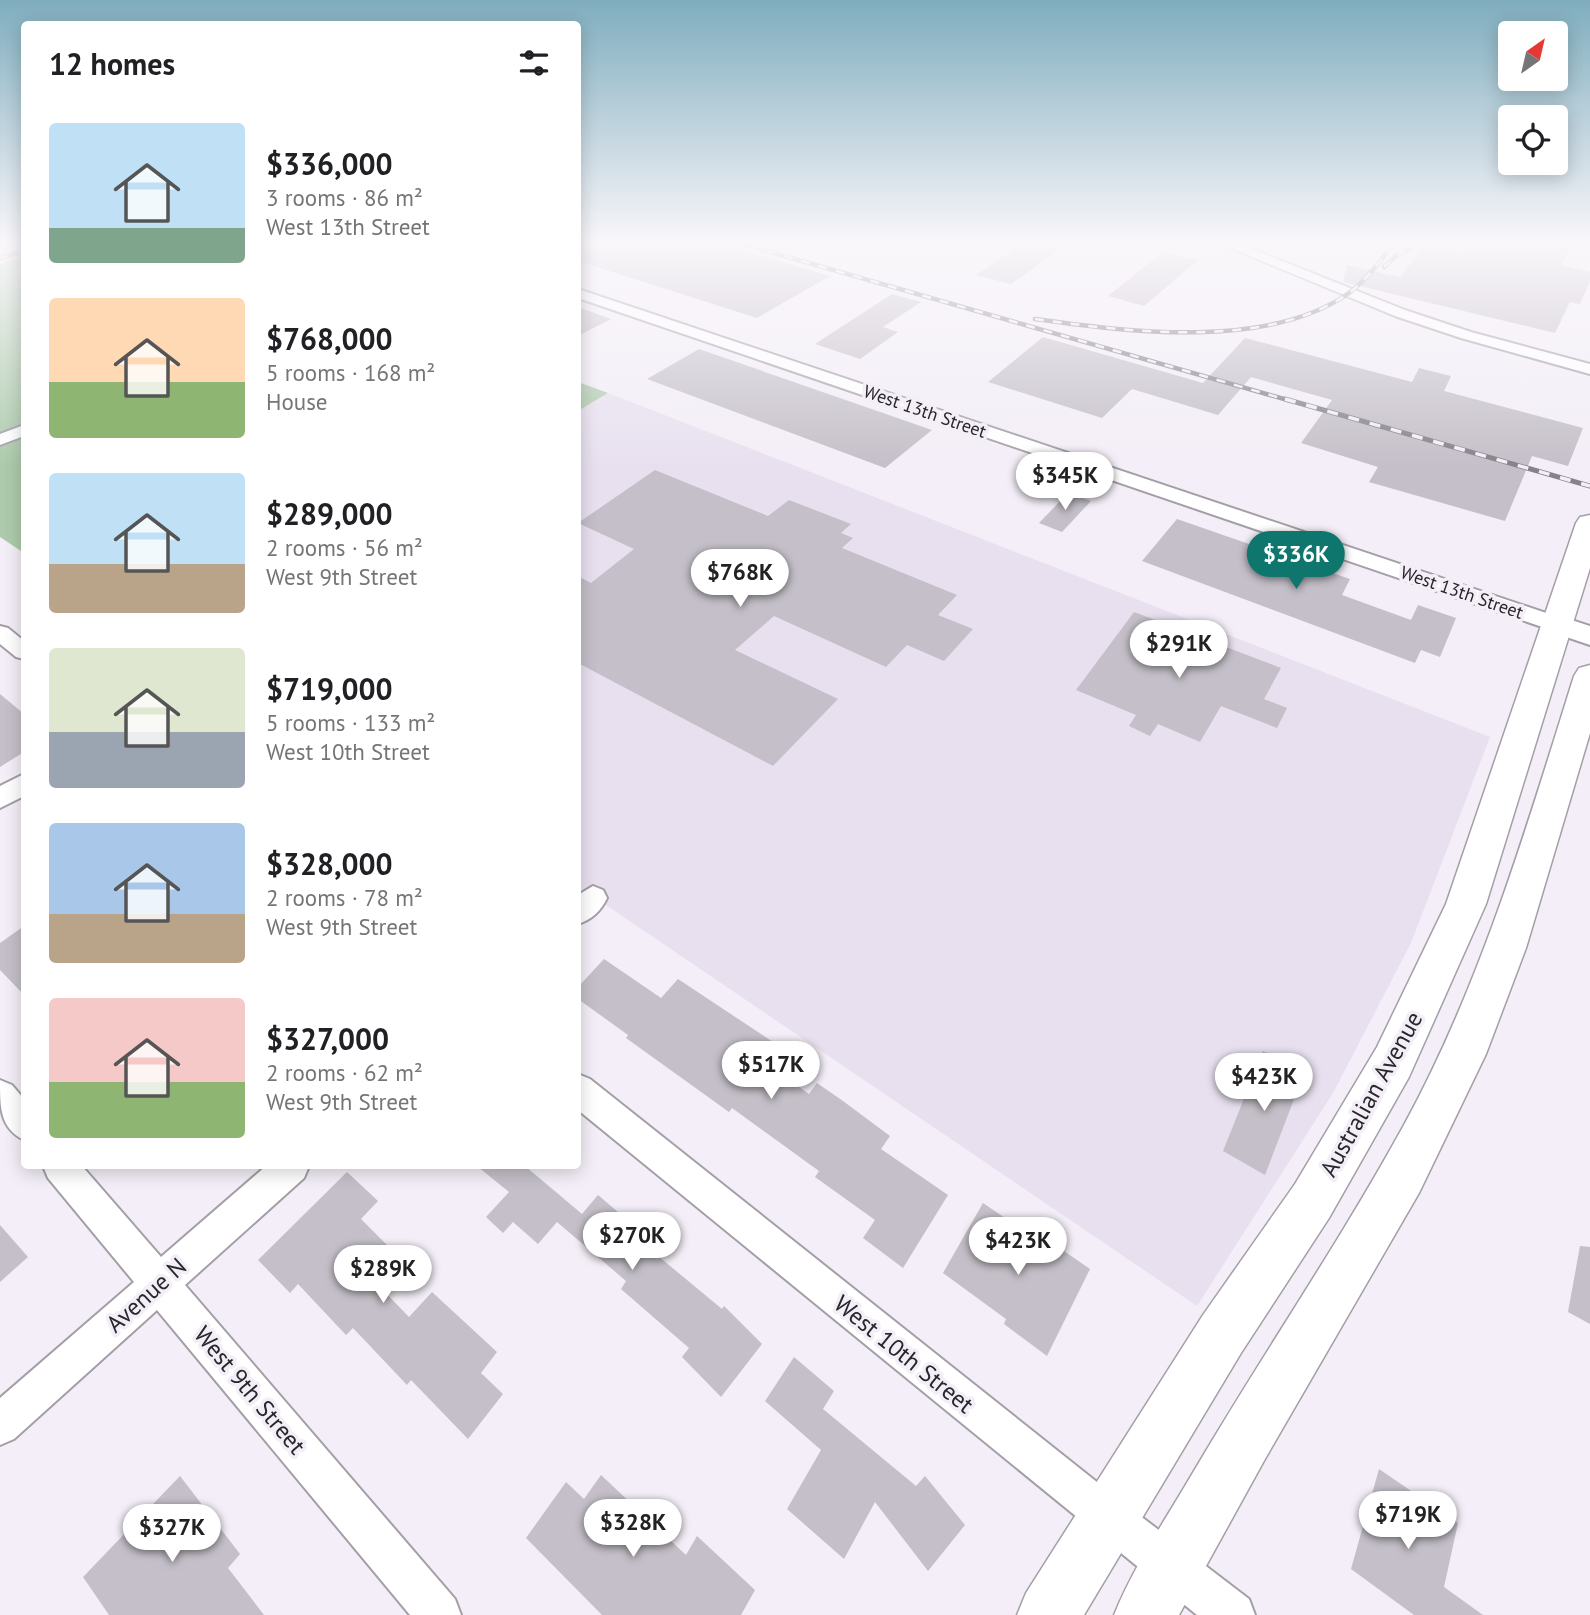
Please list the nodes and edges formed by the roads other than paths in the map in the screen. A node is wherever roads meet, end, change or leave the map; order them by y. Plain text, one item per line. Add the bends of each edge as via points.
1 (647, 316) edge
2 (1410, 316) edge
3 (1590, 369) edge
4 (21, 431) edge
5 (0, 440) edge
6 (1590, 523) edge
7 (1, 628) edge
8 (1573, 630) edge
9 (21, 649) edge
10 (1590, 677) edge
11 (21, 786) edge
12 (0, 798) edge
13 (581, 1092) edge
14 (0, 1096) edge
15 (21, 1120) edge
16 (63, 1169) edge
17 (289, 1169) edge
18 (160, 1283) junction
19 (0, 1425) edge
20 (1107, 1517) junction
21 (1159, 1591) edge
22 (439, 1615) edge
23 (1048, 1615) edge
24 (1233, 1615) edge

1 - 8 street, West 13th Street
2 - 3 street
4 - 5 street
6 - 8 main road, Australian Avenue
7 - 9 street
8 - 20 main road, Australian Avenue via 1466,904 1389,1070 1312,1201
10 - 21 main road via 1513,930 1440,1104 1366,1242
11 - 12 street
13 - 20 street, West 10th Street
14 - 15 street
16 - 18 street, West 9th Street
17 - 18 street, Avenue N
18 - 19 street, Avenue N
18 - 22 street, West 9th Street
20 - 21 street, West 10th Street
20 - 23 main road, Australian Avenue
21 - 24 street, West 10th Street

